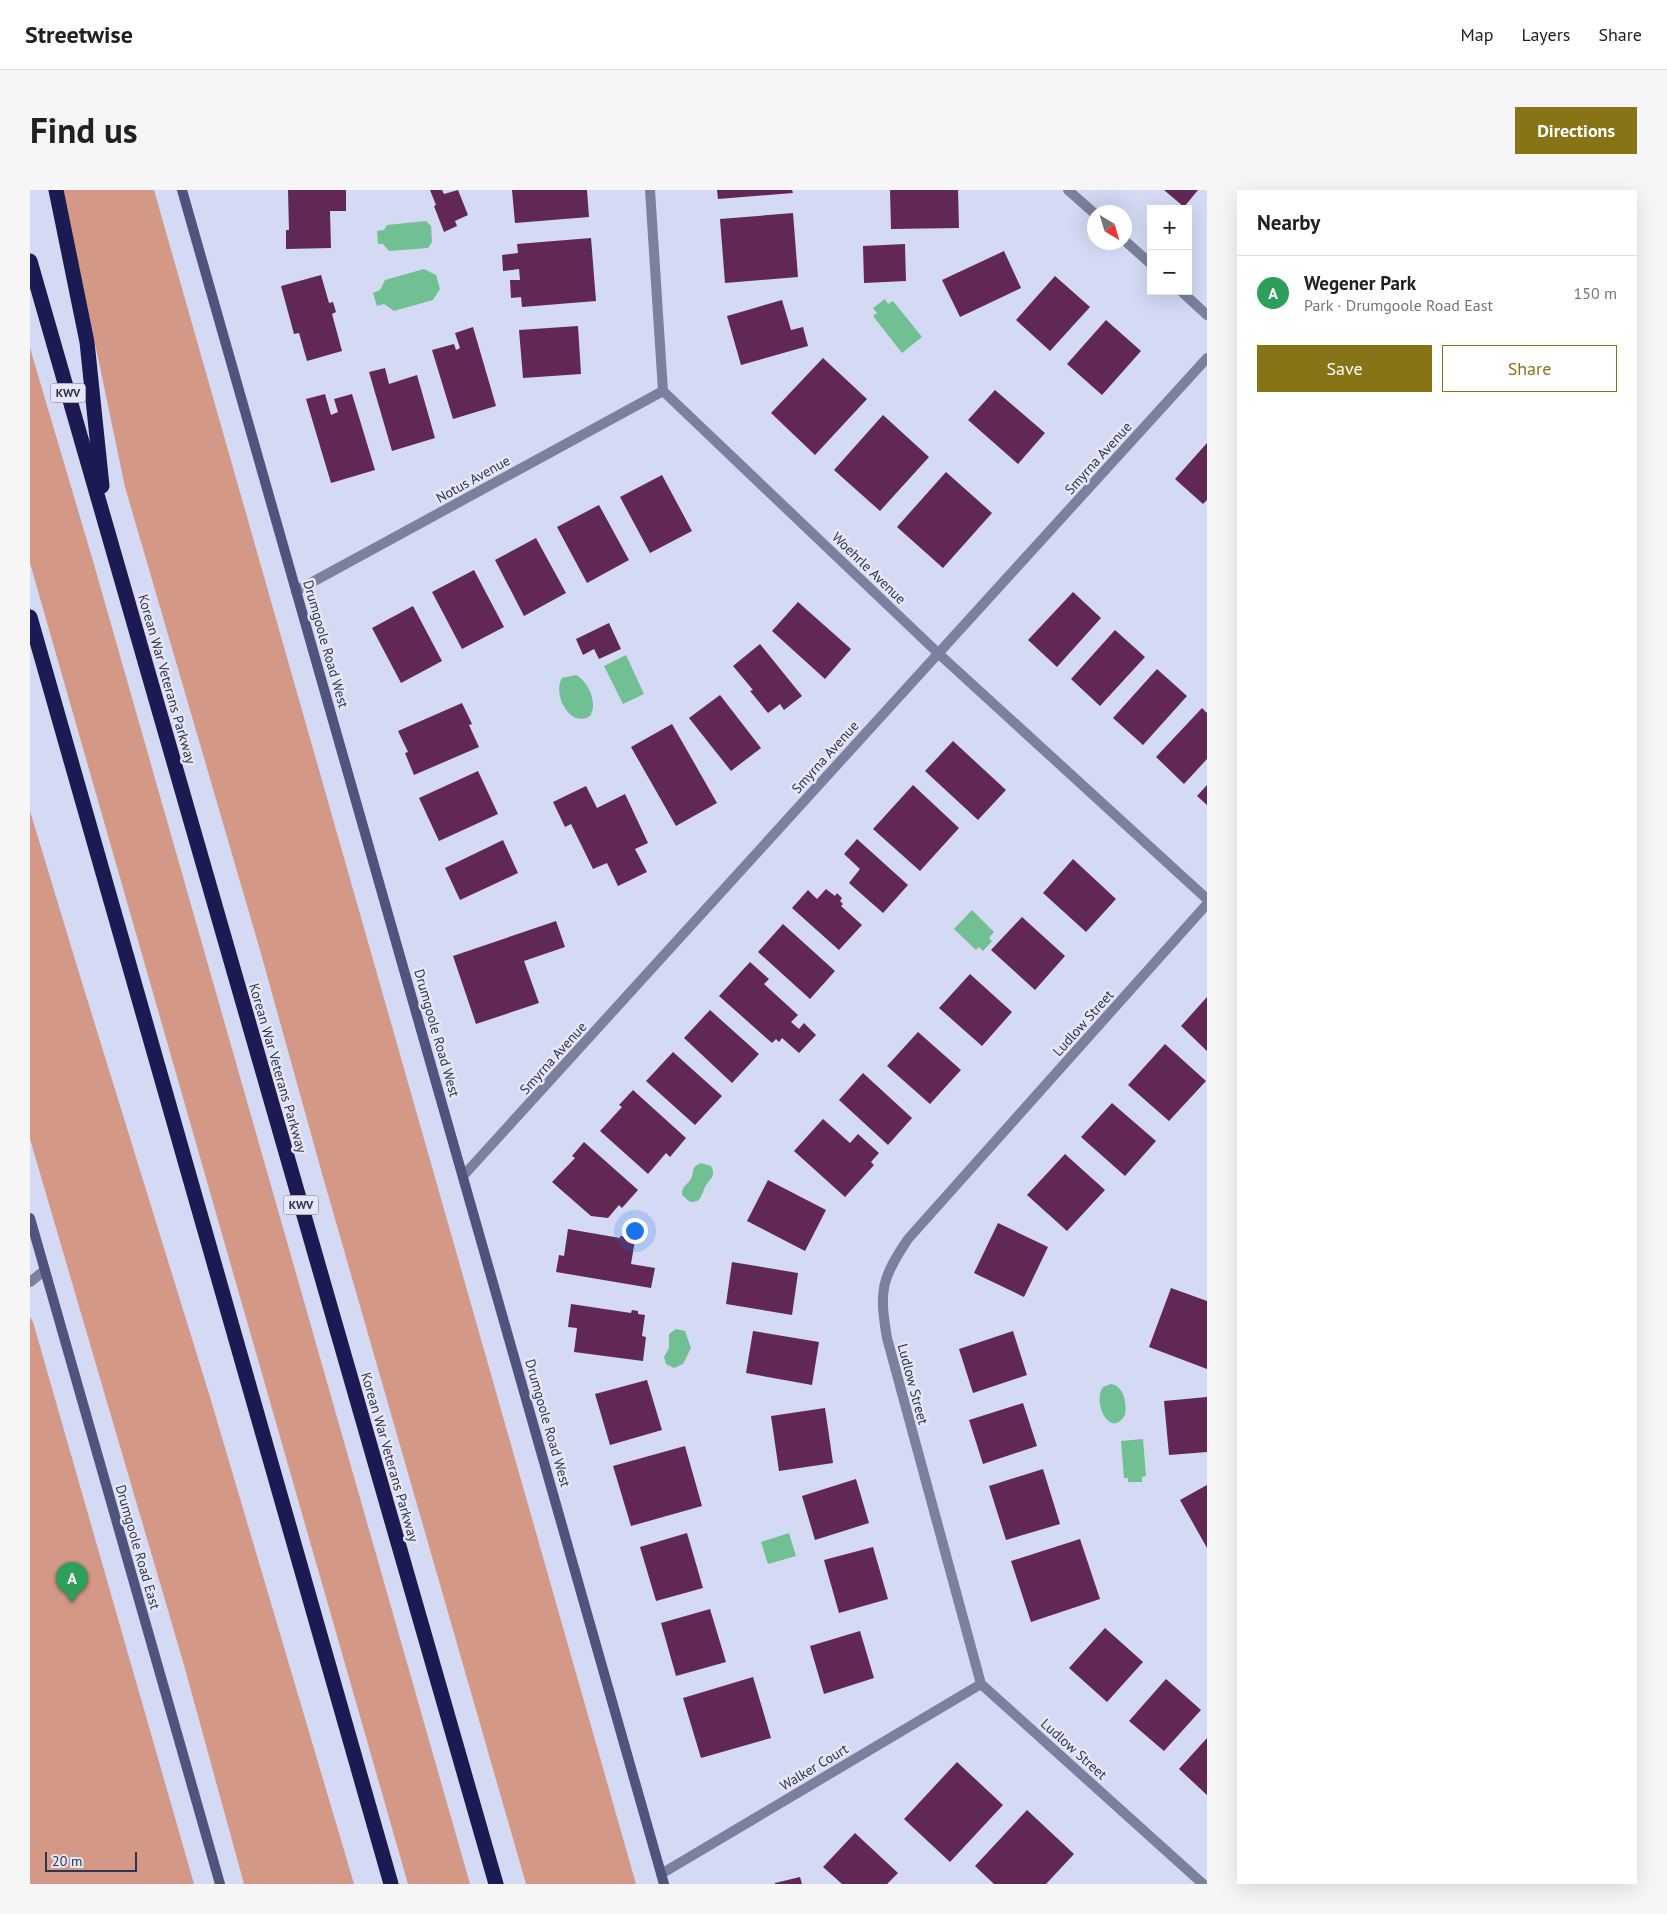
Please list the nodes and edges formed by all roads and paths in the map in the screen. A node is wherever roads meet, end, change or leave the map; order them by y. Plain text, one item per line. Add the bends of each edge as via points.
1 (56, 190) edge
2 (182, 190) edge
3 (650, 190) edge
4 (1068, 190) edge
5 (1087, 208) edge
6 (1132, 247) edge
7 (1147, 260) edge
8 (30, 261) edge
9 (1185, 295) edge
10 (1207, 315) edge
11 (1207, 358) edge
12 (663, 391) junction
13 (106, 525) junction
14 (296, 591) junction
15 (30, 617) edge
16 (939, 654) junction
17 (1207, 899) edge
18 (1207, 904) edge
19 (464, 1176) junction
20 (30, 1218) edge
21 (45, 1270) junction
22 (30, 1282) edge
23 (981, 1684) junction
24 (662, 1879) edge
25 (220, 1884) edge
26 (391, 1884) edge
27 (496, 1884) edge
28 (1203, 1884) edge

1 - 13 highway via 87,342
2 - 14 main road, Drumgoole Road West
3 - 12 street
4 - 5 street
6 - 7 street
8 - 13 highway, Korean War Veterans Parkway / KWV
9 - 10 street
11 - 16 street, Smyrna Avenue
12 - 14 street, Notus Avenue
12 - 16 street, Woehrle Avenue
13 - 27 highway, Korean War Veterans Parkway / KWV
14 - 19 main road, Drumgoole Road West
15 - 26 highway
16 - 17 street, Woehrle Avenue
16 - 19 street, Smyrna Avenue
18 - 23 street, Ludlow Street via 908,1239 892,1262 883,1287 882,1312 887,1338
19 - 24 main road, Drumgoole Road West
20 - 21 main road, Drumgoole Road East
21 - 22 street
21 - 25 main road, Drumgoole Road East
23 - 24 street, Walker Court
23 - 28 street, Ludlow Street

